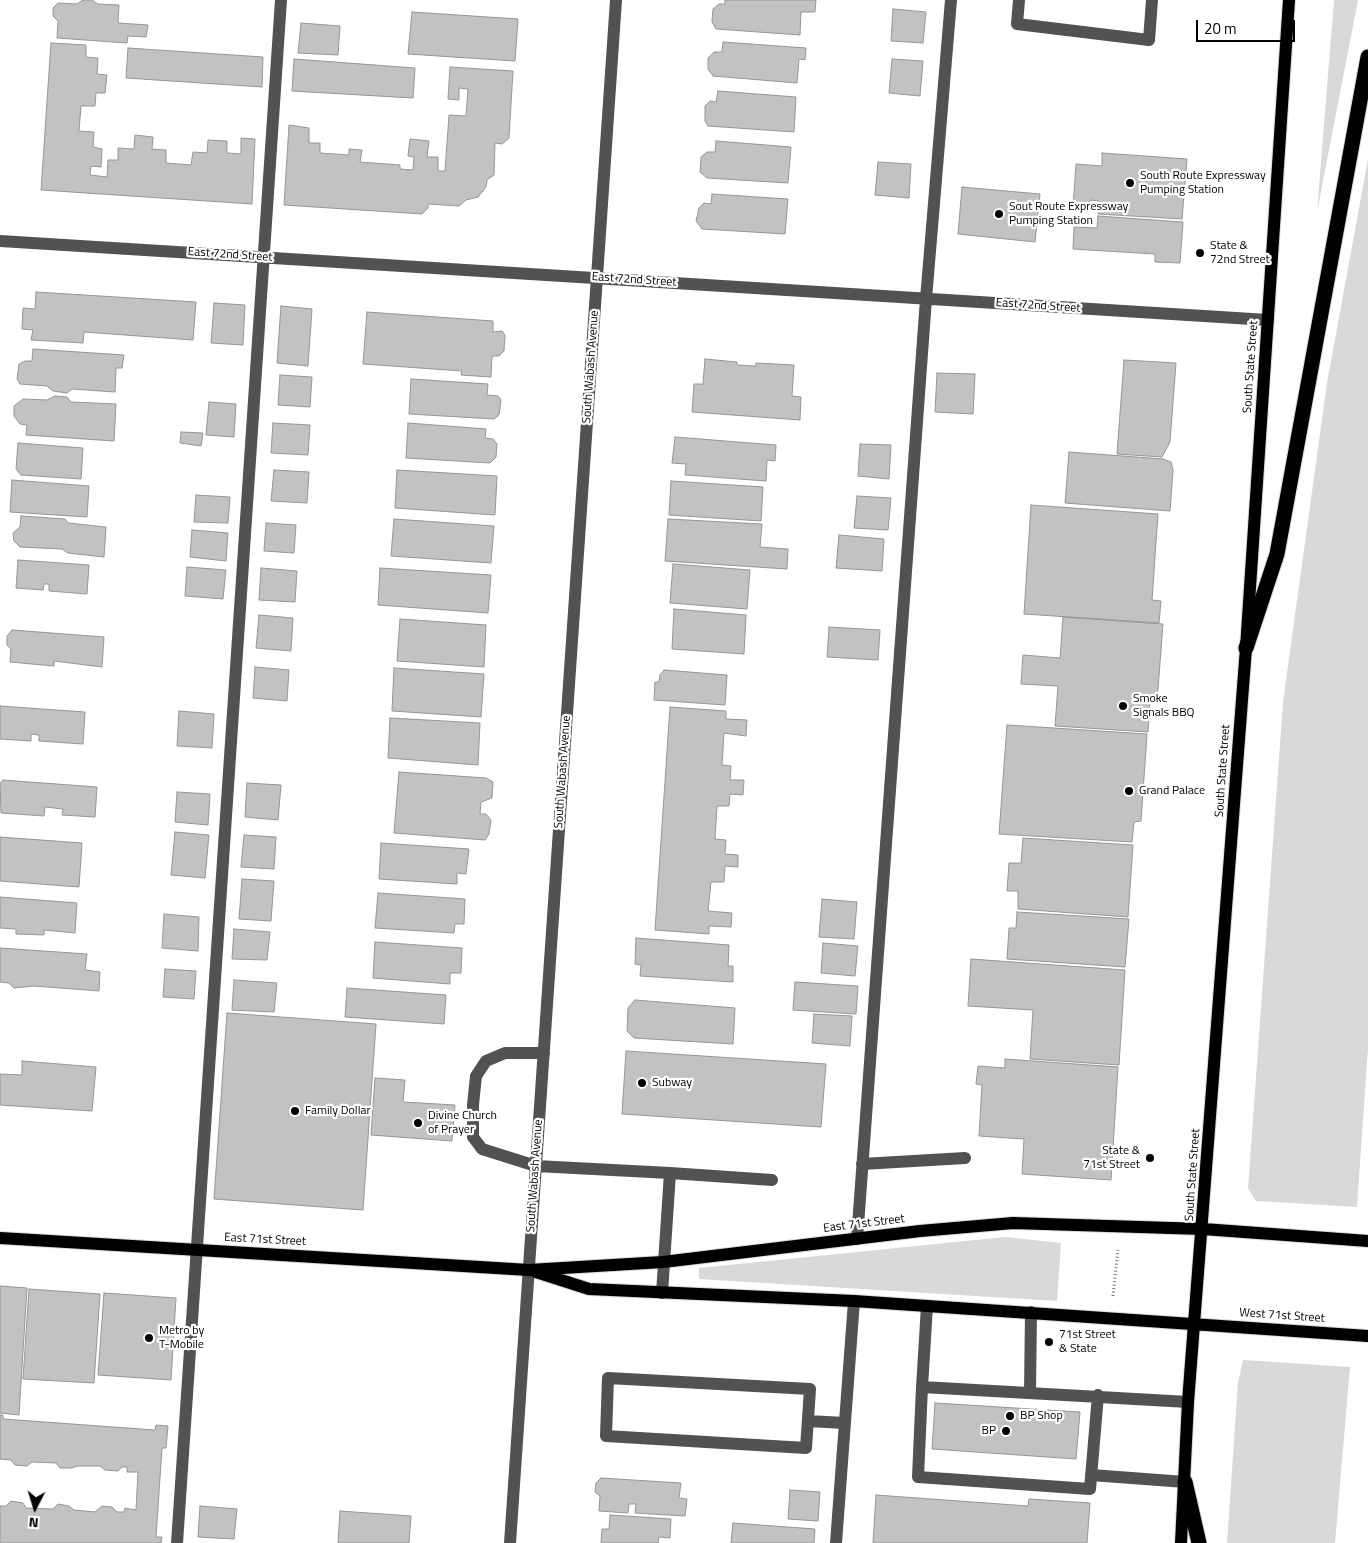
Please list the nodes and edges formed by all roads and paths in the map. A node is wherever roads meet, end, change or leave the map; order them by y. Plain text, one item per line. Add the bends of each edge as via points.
1 (281, 0) edge
2 (616, 0) edge
3 (951, 0) edge
4 (1018, 0) edge
5 (1152, 0) edge
6 (1289, 0) edge
7 (1368, 58) edge
8 (0, 241) edge
9 (262, 257) junction
10 (597, 278) junction
11 (926, 299) junction
12 (1268, 320) junction
13 (1246, 648) junction
14 (544, 1053) junction
15 (966, 1158) dead end
16 (862, 1164) junction
17 (536, 1166) junction
18 (670, 1173) junction
19 (772, 1180) dead end
20 (1203, 1230) junction
21 (0, 1238) edge
22 (856, 1239) junction
23 (1368, 1241) edge
24 (1118, 1244) dead end
25 (198, 1250) junction
26 (663, 1262) junction
27 (529, 1270) junction
28 (662, 1293) junction
29 (1113, 1299) dead end
30 (854, 1301) junction
31 (927, 1306) junction
32 (1031, 1312) junction
33 (1195, 1324) junction
34 (1368, 1336) edge
35 (922, 1387) junction
36 (1030, 1392) junction
37 (1098, 1395) junction
38 (1188, 1402) junction
39 (808, 1421) junction
40 (845, 1423) junction
41 (1091, 1476) junction
42 (1185, 1482) junction
43 (177, 1543) edge
44 (510, 1543) edge
45 (836, 1543) edge
46 (1181, 1543) edge
47 (1199, 1543) edge

1 - 9 street
2 - 10 street, South Wabash Avenue
3 - 11 street
4 - 5 street via 1017,24 1149,40
6 - 12 main road, South State Street
7 - 13 highway via 1277,554
8 - 9 street, East 72nd Street
9 - 10 street, East 72nd Street
9 - 25 street
10 - 11 street, East 72nd Street
10 - 14 street, South Wabash Avenue
11 - 12 street, East 72nd Street
11 - 16 street
12 - 13 main road, South State Street
13 - 20 main road, South State Street
14 - 17 street, South Wabash Avenue
14 - 17 street via 505,1053 486,1061 476,1076 473,1105 473,1137 482,1149
15 - 16 street
16 - 22 street
17 - 18 street
17 - 27 street, South Wabash Avenue
18 - 19 street
18 - 26 street
20 - 22 main road, East 71st Street via 1013,1223
20 - 23 main road
20 - 33 main road, South State Street
21 - 25 main road, East 71st Street
22 - 26 main road, East 71st Street
24 - 29 path
25 - 27 main road, East 71st Street
25 - 43 street
26 - 27 main road, East 71st Street
26 - 28 street
27 - 28 main road, East 71st Street via 589,1289
27 - 44 street, South Wabash Avenue
28 - 30 main road, East 71st Street
30 - 31 main road, East 71st Street
30 - 40 street
31 - 32 main road, East 71st Street
31 - 35 street
32 - 33 main road, East 71st Street
32 - 36 street
33 - 34 main road, West 71st Street
33 - 38 main road, South State Street
35 - 36 street
35 - 41 street via 918,1477 1090,1489
36 - 37 street
37 - 38 street
37 - 41 street
38 - 42 main road, South State Street
39 - 39 street via 810,1389 608,1378 606,1436 806,1448
39 - 40 street
40 - 45 street
41 - 42 street
42 - 46 main road, South State Street
42 - 47 highway

